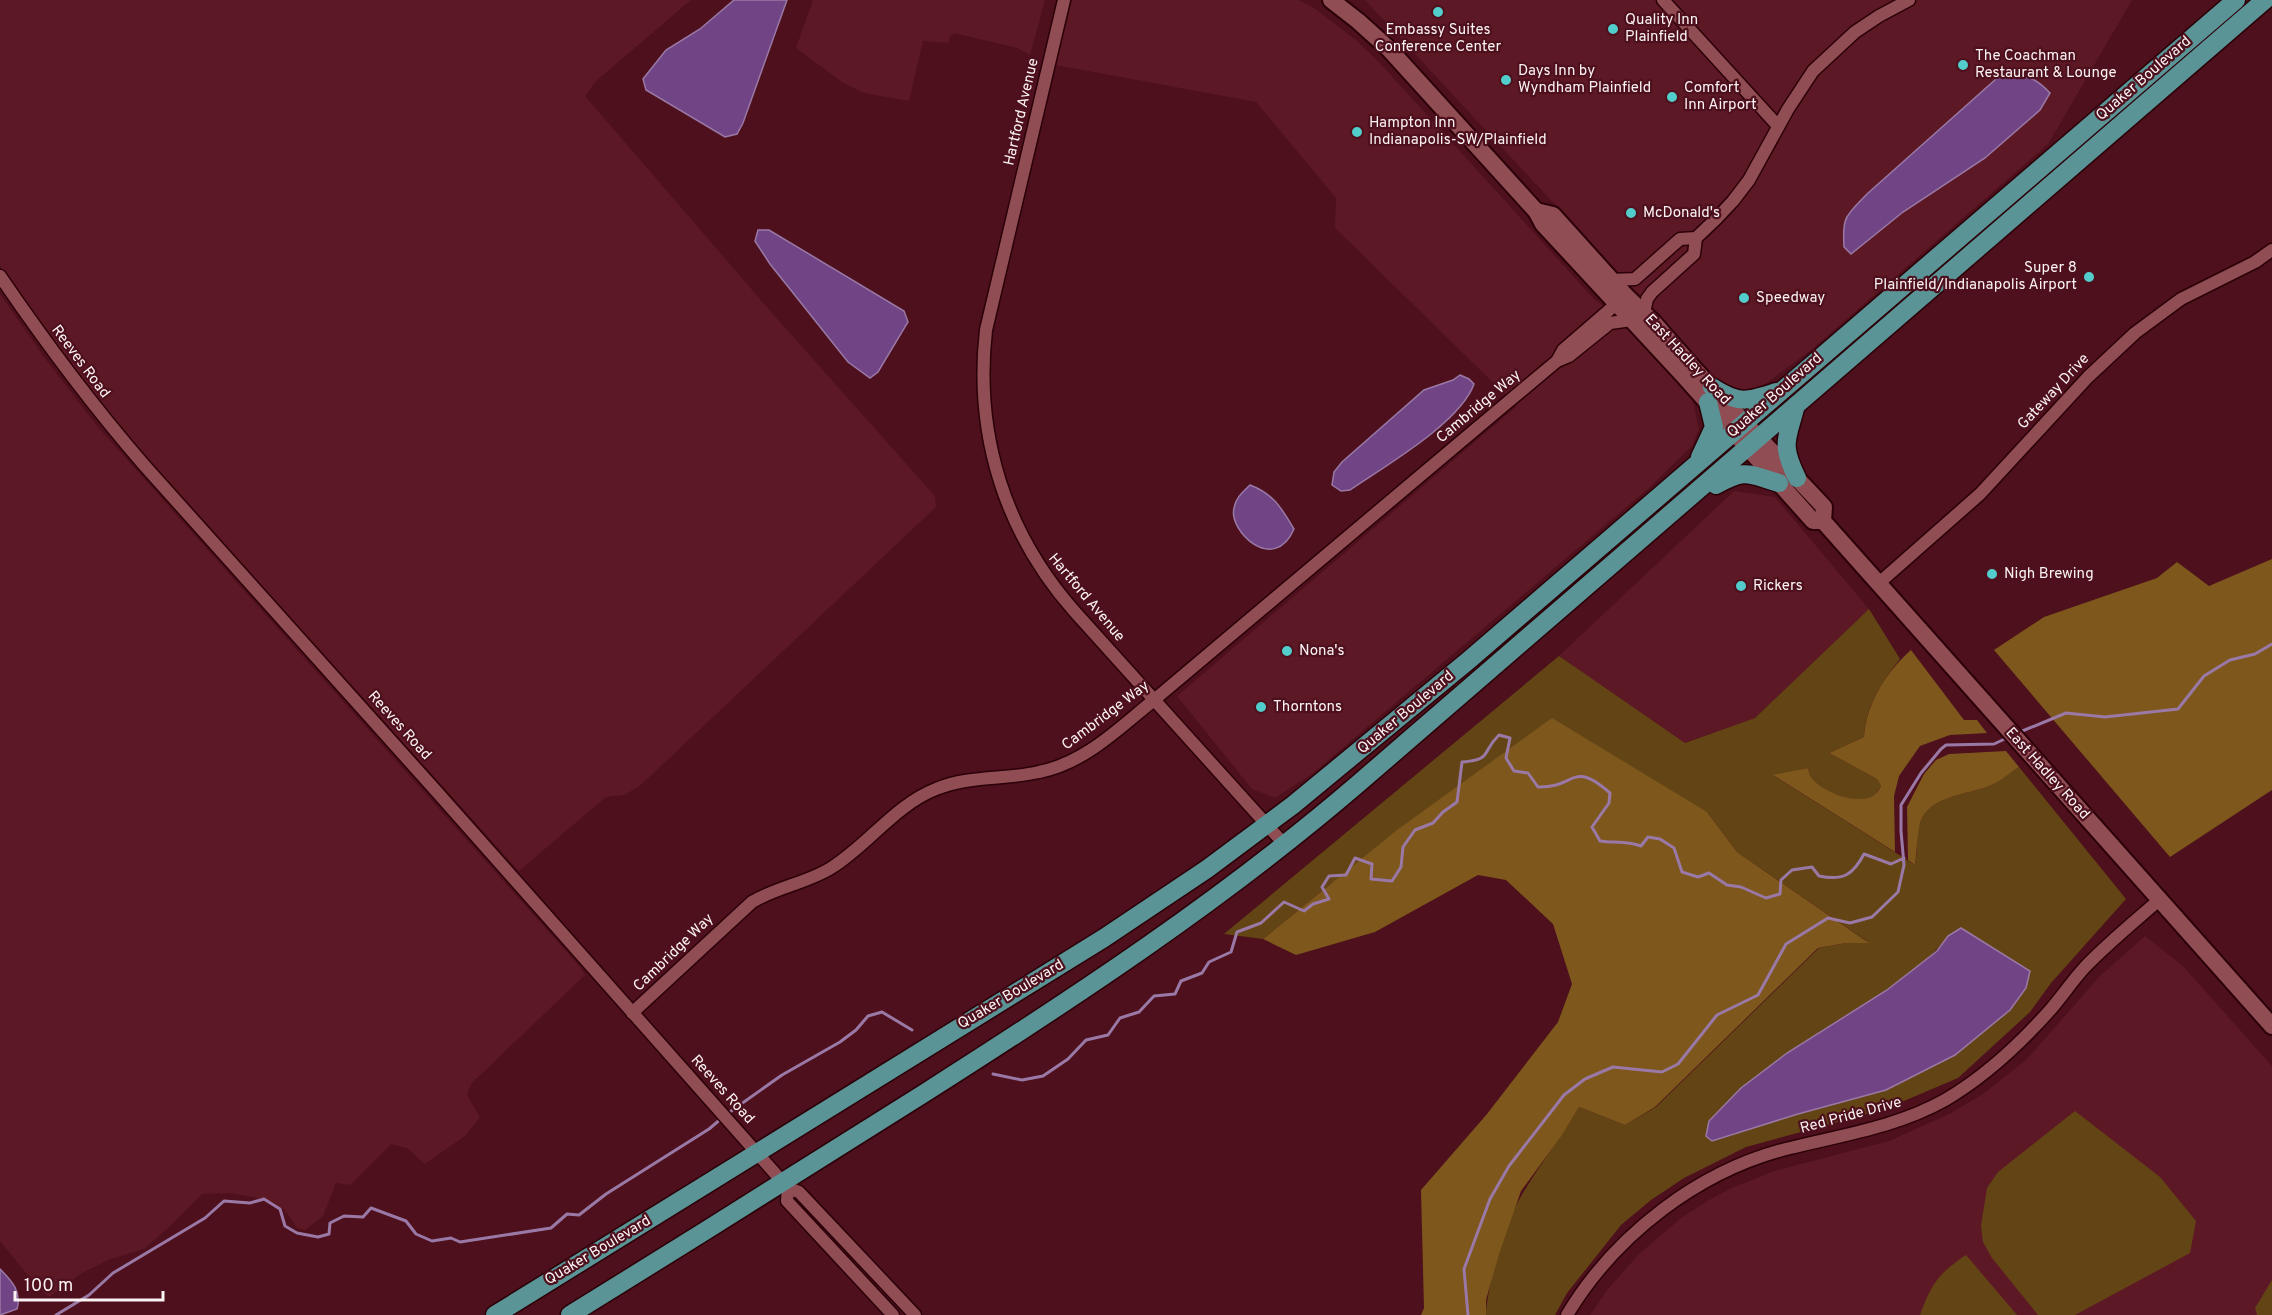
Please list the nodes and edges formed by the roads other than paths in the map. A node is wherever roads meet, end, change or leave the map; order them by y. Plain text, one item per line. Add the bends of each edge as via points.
1 (1064, 0) edge
2 (1663, 0) edge
3 (1909, 0) edge
4 (2236, 0) edge
5 (2265, 0) edge
6 (1341, 3) edge
7 (1778, 126) junction
8 (1536, 211) junction
9 (1696, 238) junction
10 (2272, 250) edge
11 (0, 276) edge
12 (1612, 280) junction
13 (1622, 300) junction
14 (1638, 317) junction
15 (1557, 361) junction
16 (1783, 389) junction
17 (1710, 395) junction
18 (1796, 405) junction
19 (1740, 427) junction
20 (1753, 442) junction
21 (1697, 464) junction
22 (1797, 478) junction
23 (1779, 483) junction
24 (1678, 507) junction
25 (1823, 521) junction
26 (1879, 583) junction
27 (1154, 700) junction
28 (1267, 825) junction
29 (1285, 845) junction
30 (2159, 900) junction
31 (632, 1013) junction
32 (2272, 1026) edge
33 (758, 1153) junction
34 (786, 1185) junction
35 (495, 1315) edge
36 (570, 1315) edge
37 (893, 1315) edge
38 (915, 1315) edge
39 (1567, 1315) edge

1 - 27 street, Hartford Avenue via 986,330 986,429 1000,486 1013,521 1035,561 1071,608
2 - 7 street
3 - 7 street via 1867,23 1813,71
4 - 16 main road, Quaker Boulevard
5 - 18 main road, Quaker Boulevard
6 - 8 street, East Hadley Road via 1396,57
7 - 9 street via 1733,201
8 - 12 street, East Hadley Road via 1553,215
8 - 13 street, East Hadley Road via 1543,224
9 - 12 street via 1680,239 1635,279
9 - 14 street via 1694,254 1652,292
10 - 26 street, Gateway Drive via 2181,299 2135,333 2088,377 1980,494
11 - 31 street, Reeves Road via 108,423
12 - 13 street, East Hadley Road
13 - 14 street, East Hadley Road
13 - 15 street, Cambridge Way via 1563,350
14 - 15 street, Cambridge Way via 1610,323
14 - 17 street, East Hadley Road
15 - 27 street, Cambridge Way
16 - 17 main road via 1738,400
16 - 19 main road, Quaker Boulevard
17 - 19 street, East Hadley Road
17 - 21 main road via 1714,427
18 - 20 main road, Quaker Boulevard
18 - 22 main road via 1785,444 1786,458
19 - 20 street, East Hadley Road
19 - 21 main road, Quaker Boulevard
20 - 22 street, East Hadley Road
20 - 23 street, East Hadley Road
20 - 24 main road, Quaker Boulevard
21 - 28 main road, Quaker Boulevard via 1376,738
22 - 25 street, East Hadley Road via 1824,507
23 - 24 main road via 1750,473 1736,474
23 - 25 street, East Hadley Road via 1813,521
24 - 29 main road, Quaker Boulevard
25 - 26 street, East Hadley Road
26 - 30 street, East Hadley Road
27 - 28 street, Hartford Avenue
27 - 31 street, Cambridge Way via 1084,755 1061,766 1038,773 958,781 925,794 834,867 752,902
28 - 29 street, Hartford Avenue
28 - 33 main road, Quaker Boulevard via 1104,938
29 - 34 main road, Quaker Boulevard via 1095,984
30 - 32 street, East Hadley Road
30 - 39 street, Red Pride Drive via 2084,968 2000,1061 1972,1082 1912,1115 1869,1130 1766,1154 1693,1190 1658,1212 1623,1244
31 - 33 street, Reeves Road
33 - 34 street, Reeves Road
33 - 35 main road, Quaker Boulevard
34 - 36 main road, Quaker Boulevard
34 - 37 street, Reeves Road via 787,1201
34 - 38 street, Reeves Road via 799,1192

